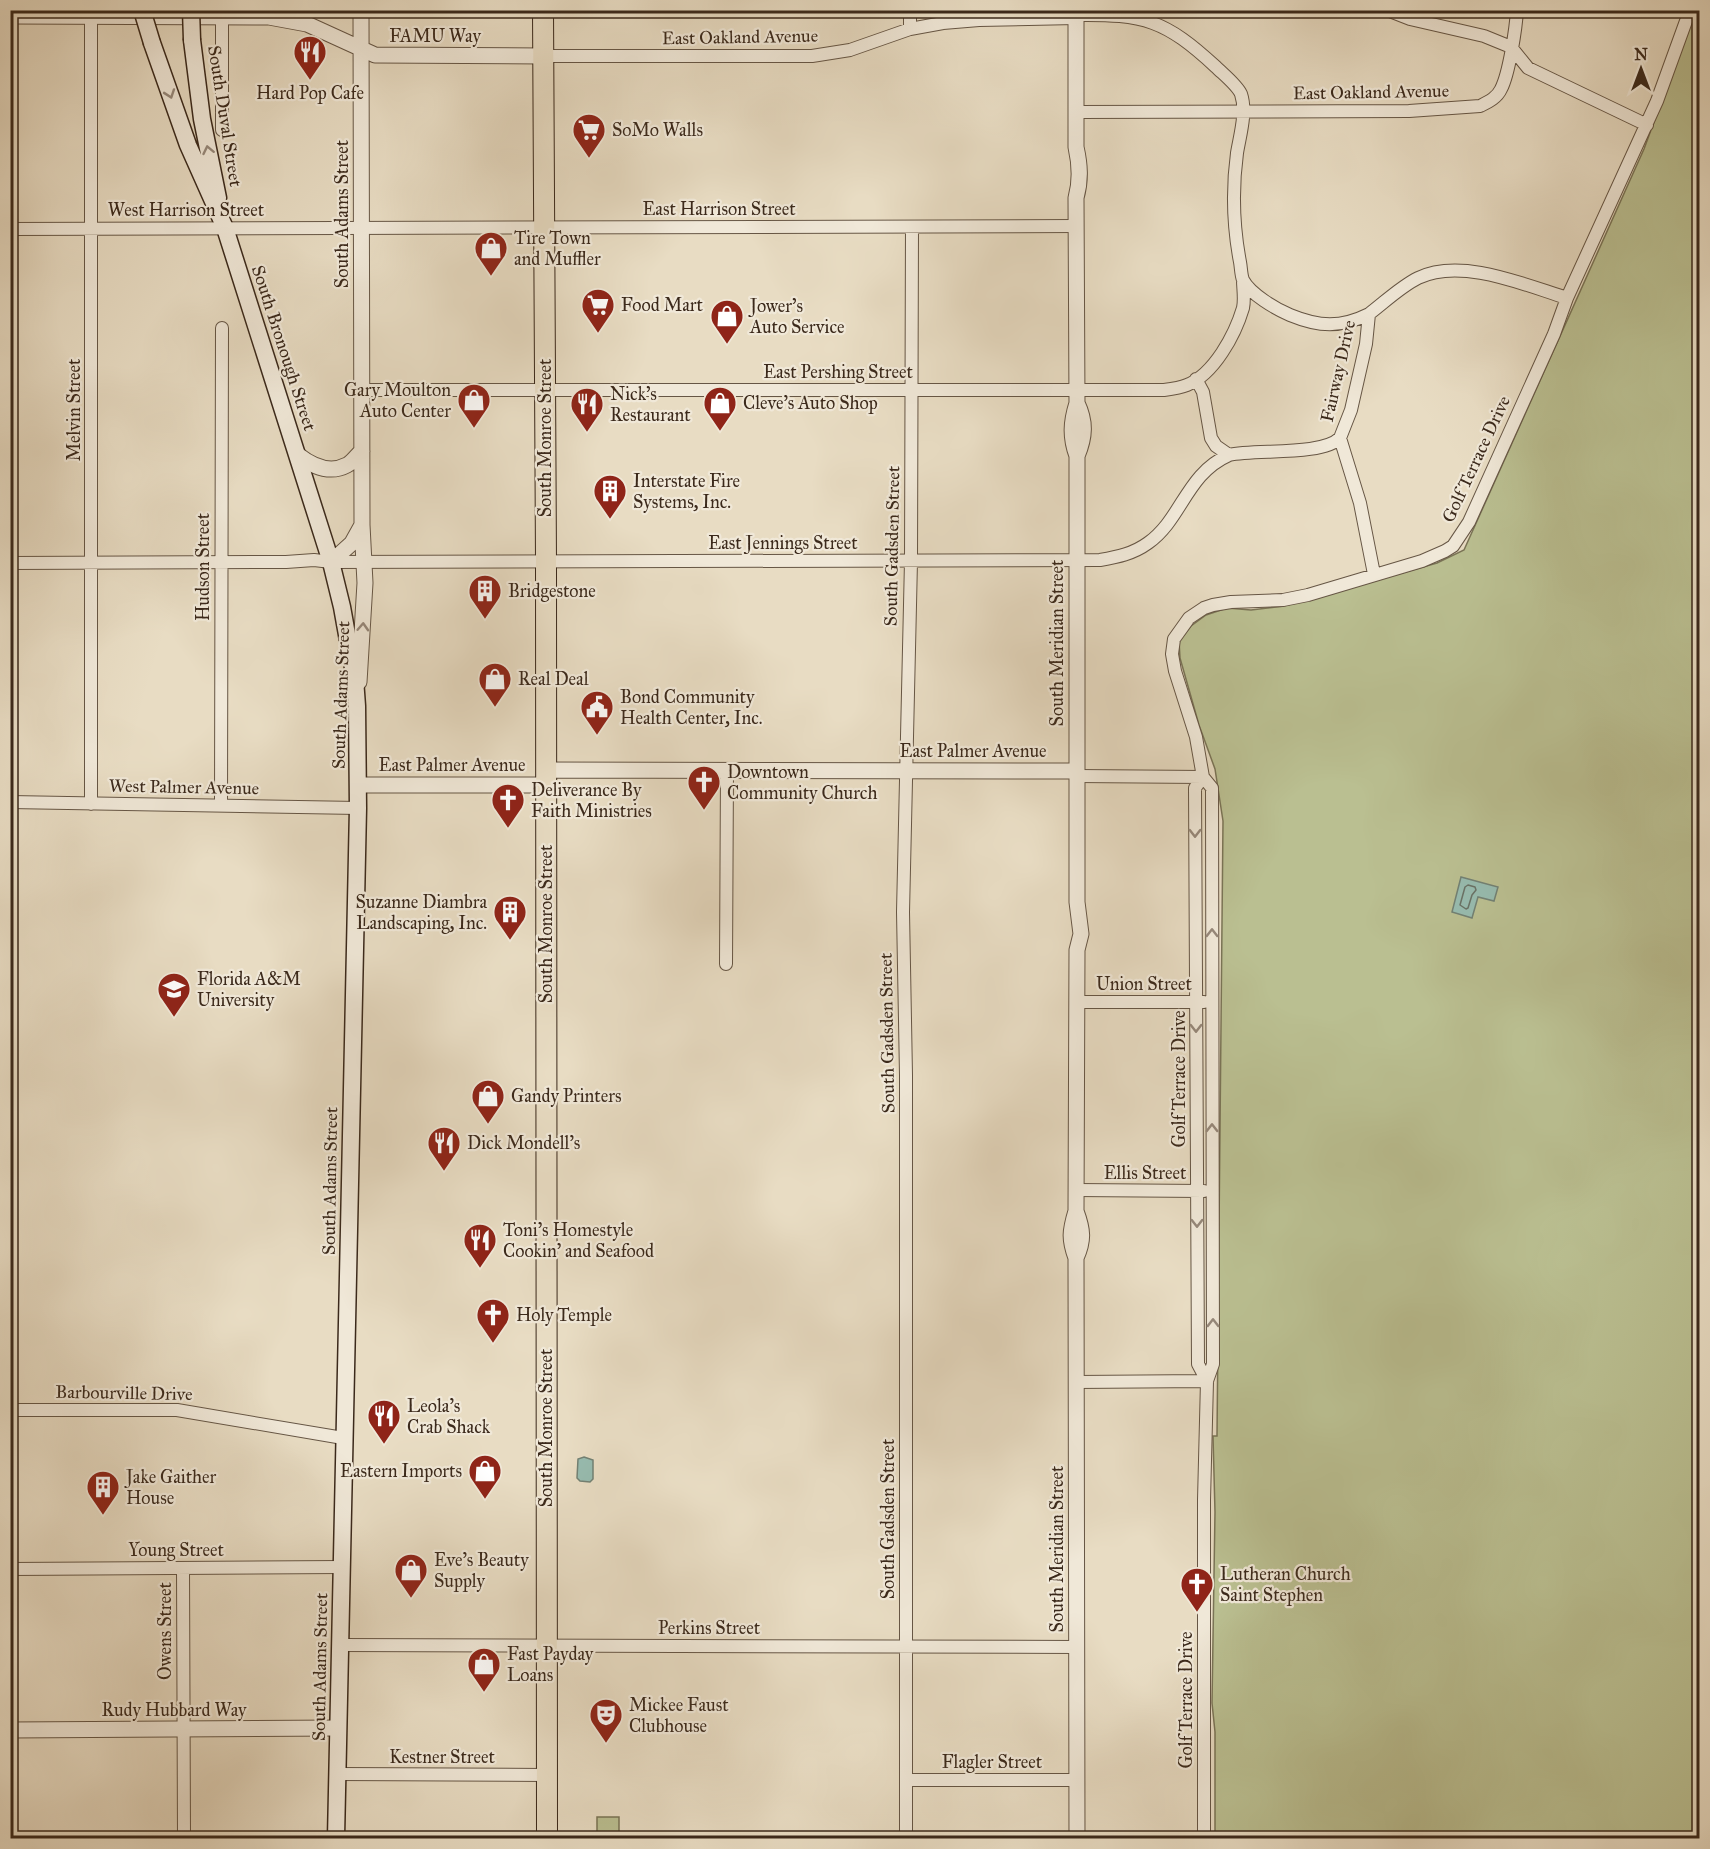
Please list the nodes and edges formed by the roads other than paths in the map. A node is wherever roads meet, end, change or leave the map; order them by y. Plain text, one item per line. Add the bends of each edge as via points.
1 (142, 10) edge
2 (191, 10) edge
3 (361, 10) edge
4 (543, 10) edge
5 (910, 10) edge
6 (1387, 10) edge
7 (1517, 10) edge
8 (1690, 10) edge
9 (222, 15) junction
10 (1076, 15) edge
11 (10, 16) edge
12 (91, 16) junction
13 (910, 29) junction
14 (1511, 47) junction
15 (361, 50) junction
16 (543, 56) junction
17 (1077, 112) junction
18 (1243, 112) junction
19 (1647, 125) junction
20 (222, 130) dead end
21 (1077, 226) junction
22 (544, 227) junction
23 (912, 227) junction
24 (92, 228) junction
25 (225, 228) junction
26 (361, 228) junction
27 (10, 229) edge
28 (1243, 280) junction
29 (1567, 298) junction
30 (1369, 314) junction
31 (222, 328) dead end
32 (1196, 379) junction
33 (545, 389) junction
34 (363, 390) junction
35 (912, 390) junction
36 (1077, 397) junction
37 (1340, 438) junction
38 (362, 452) junction
39 (298, 455) junction
40 (1229, 455) junction
41 (362, 525) junction
42 (546, 561) junction
43 (911, 561) junction
44 (1076, 561) junction
45 (91, 562) junction
46 (221, 562) junction
47 (331, 562) junction
48 (365, 562) junction
49 (10, 563) edge
50 (1374, 574) junction
51 (357, 706) junction
52 (727, 770) junction
53 (907, 770) junction
54 (1077, 773) junction
55 (1203, 777) junction
56 (545, 778) junction
57 (358, 785) junction
58 (10, 802) edge
59 (91, 804) junction
60 (221, 806) junction
61 (358, 808) junction
62 (726, 964) dead end
63 (1077, 1002) junction
64 (1196, 1002) junction
65 (1212, 1002) junction
66 (1077, 1190) junction
67 (1197, 1191) junction
68 (1212, 1191) junction
69 (1207, 1381) junction
70 (1076, 1382) junction
71 (10, 1410) edge
72 (344, 1438) junction
73 (342, 1567) junction
74 (183, 1568) junction
75 (10, 1569) edge
76 (340, 1645) junction
77 (547, 1646) junction
78 (907, 1646) junction
79 (1077, 1647) junction
80 (338, 1728) junction
81 (184, 1729) junction
82 (10, 1730) edge
83 (338, 1774) junction
84 (547, 1775) junction
85 (907, 1780) junction
86 (1077, 1780) junction
87 (184, 1839) edge
88 (336, 1839) edge
89 (547, 1839) edge
90 (906, 1839) edge
91 (1077, 1839) edge
92 (1204, 1839) edge

1 -> 25 main road, South Bronough Street, bridge via 188,145
25 -> 2 main road, South Duval Street, bridge via 202,119
3 - 15 street, South Adams Street
4 - 16 main road, South Monroe Street
5 - 13 street
6 - 14 street
7 - 14 street, East Oakland Avenue
8 - 19 street, Golf Terrace Drive
9 - 12 street, FAMU Way
9 - 15 street, FAMU Way via 294,21 321,29
9 - 20 street
10 - 13 street, East Oakland Avenue via 979,20
10 - 17 street, South Meridian Street
10 - 18 street, East Oakland Avenue via 1130,16 1170,30 1191,44 1240,92
11 - 12 street, FAMU Way
12 - 24 street, Melvin Street
13 - 16 street, East Oakland Avenue via 850,50 812,56
14 - 18 street, East Oakland Avenue via 1501,89 1480,106 1409,111
14 - 19 street via 1528,68
15 - 16 street, FAMU Way via 385,56
15 - 26 street, South Adams Street
16 - 22 main road, South Monroe Street
17 - 18 street
17 - 21 street, South Meridian Street via 1070,182 1076,198
18 - 28 street, East Pershing Street via 1233,208
19 - 29 street, Golf Terrace Drive
21 - 23 street, East Harrison Street
21 - 36 street, South Meridian Street
22 - 23 street, East Harrison Street
22 - 26 street, East Harrison Street
22 - 33 main road, South Monroe Street
23 - 35 street, South Gadsden Street
24 - 25 street, West Harrison Street
24 - 27 street, West Harrison Street
24 - 45 street, Melvin Street
25 - 26 street, West Harrison Street
25 - 39 main road, South Bronough Street
26 - 34 street, South Adams Street
28 - 30 street via 1260,298 1314,324 1355,321
28 - 32 street, East Pershing Street via 1243,306 1236,326 1214,362
29 - 30 street, Fairway Drive via 1503,278 1444,271 1418,279
29 - 50 street, Golf Terrace Drive via 1469,522 1456,541 1432,558
30 - 37 street, Fairway Drive via 1351,410
31 - 46 street, Hudson Street
32 - 36 street, East Pershing Street via 1164,390
32 - 40 street via 1203,392 1211,438
33 - 34 street, East Pershing Street
33 - 35 street, East Pershing Street
33 - 42 main road, South Monroe Street
34 - 38 street, South Adams Street
35 - 36 street, East Pershing Street
35 - 43 street, South Gadsden Street
36 - 44 street, South Meridian Street via 1072,429 1077,456
37 - 40 street, East Jennings Street via 1330,445 1312,448
37 - 50 street, Fairway Drive via 1360,503
38 - 39 street via 348,465 332,469 313,466
38 - 41 street, South Adams Street
39 - 47 main road, South Bronough Street
40 - 44 street, East Jennings Street via 1201,475 1169,523 1147,544 1100,561
41 - 47 street via 352,543
41 - 48 street, South Adams Street
42 - 43 street, East Jennings Street
42 - 48 street, East Jennings Street
42 - 56 main road, South Monroe Street
43 - 44 street, East Jennings Street
43 - 53 street, South Gadsden Street
44 - 54 street, South Meridian Street
45 - 46 street, East Jennings Street
45 - 49 street, East Jennings Street
45 - 59 street, Melvin Street
46 - 47 street, East Jennings Street
46 - 60 street, Hudson Street
47 - 48 street, East Jennings Street
47 - 51 main road, South Bronough Street via 349,639
51 -> 48 street, South Adams Street
50 - 55 street, Golf Terrace Drive via 1283,600 1213,605 1196,612 1178,630 1172,646 1175,671 1196,737
51 - 57 main road, South Adams Street
52 - 53 street, East Palmer Avenue
52 - 56 street, East Palmer Avenue
52 - 62 street
53 - 54 street, East Palmer Avenue
53 - 78 street, South Gadsden Street via 903,912
54 - 55 street, East Palmer Avenue
54 - 63 street, South Meridian Street via 1077,902 1071,916 1071,934 1077,950
55 -> 64 street, Golf Terrace Drive via 1195,788
65 -> 55 street, Golf Terrace Drive via 1212,788
56 - 57 street, East Palmer Avenue
56 - 77 main road, South Monroe Street
57 - 61 main road, South Adams Street
58 - 59 street, West Palmer Avenue
59 - 60 street, West Palmer Avenue
60 - 61 street, West Palmer Avenue
61 - 72 main road, South Adams Street
63 - 64 street, Union Street
63 - 66 street, South Meridian Street
64 - 65 street, Union Street
64 -> 67 street, Golf Terrace Drive
68 -> 65 street, Golf Terrace Drive
66 - 67 street, Ellis Street
66 - 70 street, South Meridian Street via 1071,1228 1076,1258
67 - 68 street, Ellis Street
67 -> 69 street, Golf Terrace Drive via 1198,1364
69 -> 68 street, Golf Terrace Drive via 1213,1364
69 - 70 street
69 - 92 street, Golf Terrace Drive
70 - 79 street, South Meridian Street
71 - 72 street, Barbourville Drive via 177,1410
72 - 73 main road, South Adams Street
73 - 74 street, Young Street
73 - 76 main road, South Adams Street
74 - 75 street, Young Street
74 - 81 street, Owens Street
76 - 77 street, Perkins Street
76 - 80 main road, South Adams Street
77 - 78 street, Perkins Street
77 - 84 main road, South Monroe Street
78 - 79 street, Perkins Street
78 - 85 street, South Gadsden Street
79 - 86 street, South Meridian Street
80 - 81 street, Rudy Hubbard Way
80 - 83 main road, South Adams Street
81 - 82 street, Rudy Hubbard Way
81 - 87 street, Owens Street
83 - 84 street, Kestner Street
83 - 88 main road, South Adams Street
84 - 89 main road, South Monroe Street
85 - 86 street, Flagler Street
85 - 90 street, South Gadsden Street
86 - 91 street, South Meridian Street

